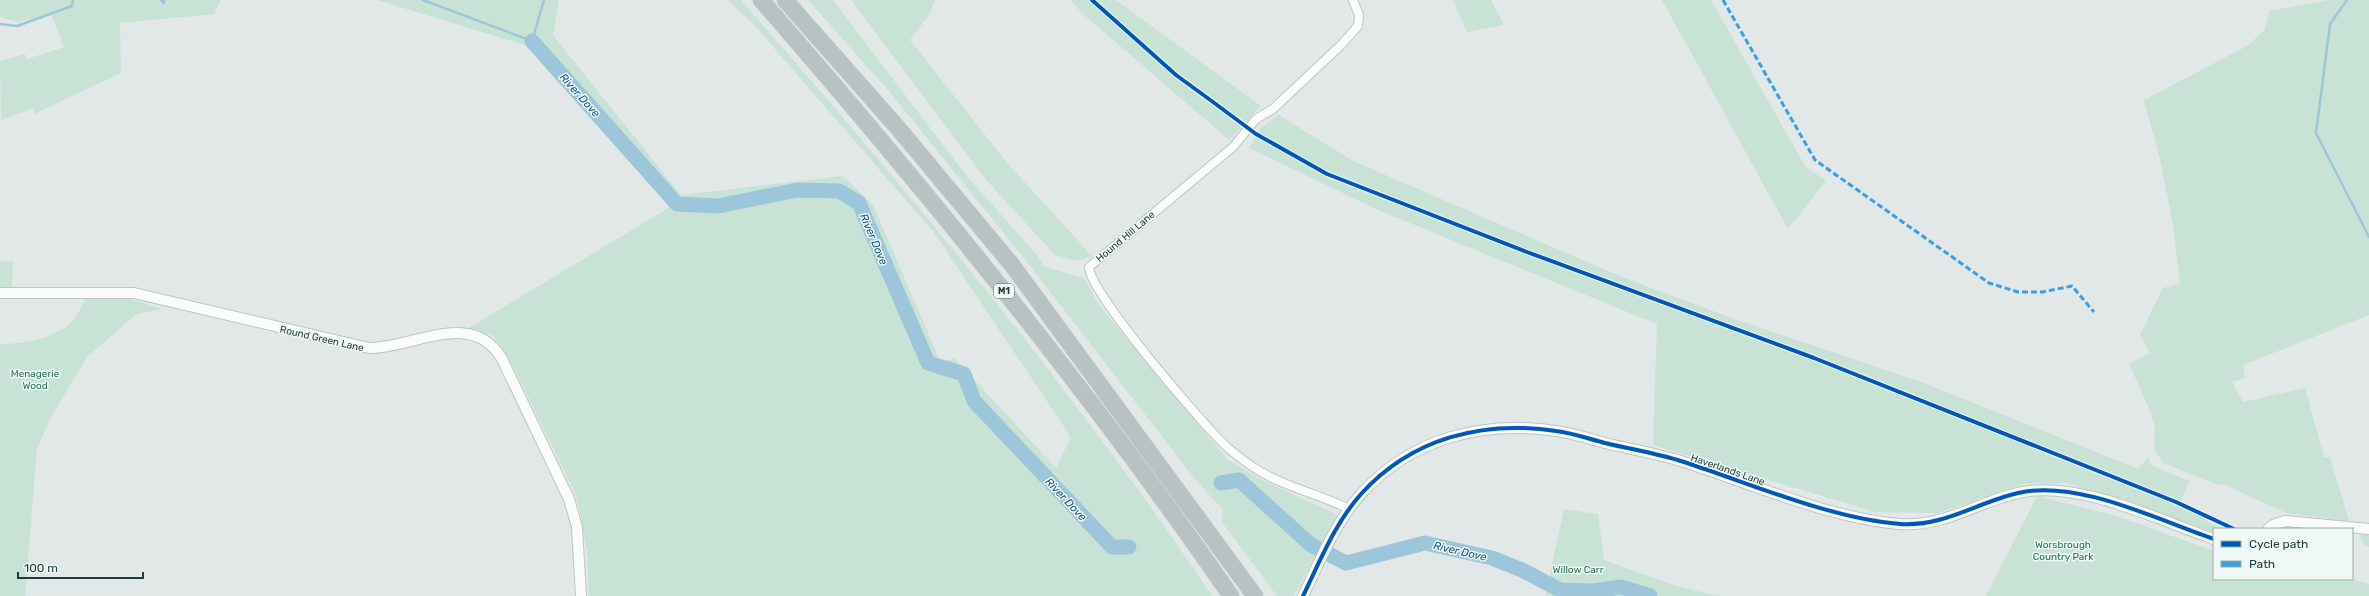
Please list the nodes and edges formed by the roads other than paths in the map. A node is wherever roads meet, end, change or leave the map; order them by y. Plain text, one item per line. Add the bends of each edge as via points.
1 (761, 0) edge
2 (785, 0) edge
3 (1353, 0) edge
4 (0, 293) edge
5 (1349, 509) junction
6 (2269, 528) edge
7 (2369, 528) edge
8 (2213, 539) edge
9 (581, 596) edge
10 (1231, 596) edge
11 (1255, 596) edge
12 (1303, 596) edge

1 - 10 highway, M1 via 887,147 993,277 1081,389
2 - 11 highway, M1 via 898,128 1012,265
3 - 5 street, Hound Hill Lane via 1359,15 1358,26 1274,108 1256,119 1239,140 1089,267 1090,276 1103,298 1199,418 1227,447 1268,475
4 - 9 street, Round Green Lane via 134,293 369,348 380,348 442,334 469,334 481,337 495,348 502,359 569,499 577,527
5 - 8 street, Haverlands Lane via 1385,472 1423,448 1450,436 1477,430 1495,427 1531,428 1558,431 1647,451 1761,489 1872,520 1901,524 1941,520 2017,493 2064,490 2121,506
5 - 12 street, Haverlands Lane
6 - 7 street via 2273,524 2285,521

